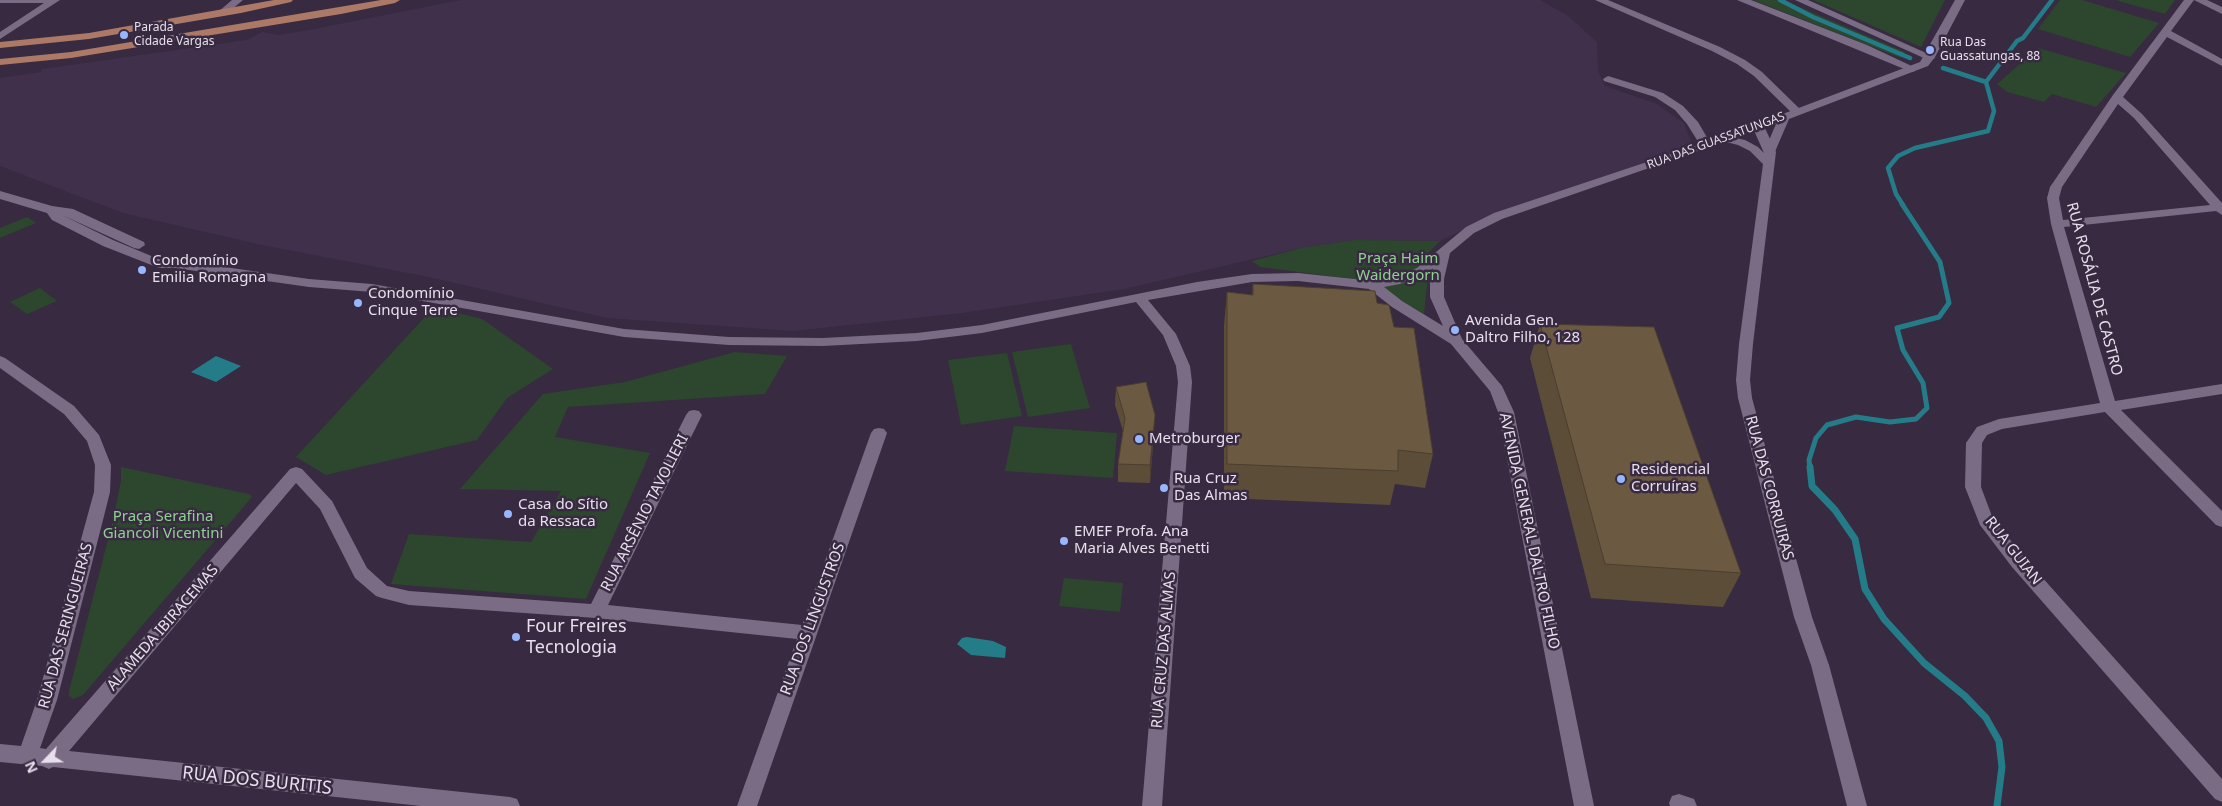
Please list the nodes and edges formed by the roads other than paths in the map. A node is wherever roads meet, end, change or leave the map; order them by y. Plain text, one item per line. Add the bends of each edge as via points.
1 (0, 0) edge
2 (55, 0) edge
3 (238, 0) edge
4 (288, 0) edge
5 (354, 0) edge
6 (395, 0) edge
7 (1600, 0) edge
8 (1742, 0) edge
9 (1800, 0) edge
10 (1960, 0) edge
11 (2189, 0) edge
12 (2199, 0) edge
13 (2222, 11) edge
14 (221, 14) junction
15 (274, 21) junction
16 (2165, 32) junction
17 (0, 36) edge
18 (0, 45) edge
19 (1930, 57) junction
20 (0, 62) edge
21 (2222, 63) edge
22 (1913, 69) junction
23 (1608, 79) dead end
24 (2118, 97) junction
25 (1797, 112) junction
26 (1785, 116) junction
27 (1758, 126) junction
28 (1726, 139) junction
29 (1706, 146) junction
30 (1769, 158) junction
31 (0, 195) edge
32 (2221, 208) edge
33 (50, 210) junction
34 (2057, 224) junction
35 (121, 237) junction
36 (108, 243) junction
37 (1444, 253) junction
38 (175, 264) junction
39 (1373, 285) junction
40 (1140, 299) junction
41 (1456, 341) junction
42 (0, 361) edge
43 (2222, 388) edge
44 (2109, 407) junction
45 (694, 415) dead end
46 (879, 433) dead end
47 (2222, 521) edge
48 (596, 611) junction
49 (807, 633) junction
50 (2, 754) edge
51 (27, 757) junction
52 (49, 760) junction
53 (2222, 793) edge
54 (510, 806) edge
55 (747, 806) edge
56 (1152, 806) edge
57 (1584, 806) edge
58 (1857, 806) edge

1 - 2 street
2 - 17 street
3 - 14 street
4 - 14 main road
5 - 15 main road
6 - 15 main road
7 - 25 street via 1741,62
8 - 22 street
9 - 19 street
10 - 19 street, RUA DAS GUASSATUNGAS
11 - 16 street, RUA ROSÁLIA DE CASTRO
12 - 13 street
14 - 18 main road via 66,39
15 - 20 main road via 71,55
16 - 21 street
16 - 24 street, RUA ROSÁLIA DE CASTRO
19 - 22 street, RUA DAS GUASSATUNGAS
22 - 25 street, RUA DAS GUASSATUNGAS
23 - 29 street via 1659,95 1679,108
24 - 32 street
24 - 34 street, RUA ROSÁLIA DE CASTRO via 2056,187 2053,198
25 - 26 street, RUA DAS GUASSATUNGAS
26 - 27 street, RUA DAS GUASSATUNGAS
26 - 30 street, RUA DAS CORRUIRAS
27 - 28 street, RUA DAS GUASSATUNGAS
27 - 30 street
28 - 29 street, RUA DAS GUASSATUNGAS
28 - 30 street via 1741,142
29 - 37 street, RUA DAS GUASSATUNGAS via 1498,216 1470,230
30 - 58 street, RUA DAS CORRUIRAS via 1746,344 1744,389
31 - 33 street
32 - 34 street
33 - 35 street via 69,212
33 - 36 street via 56,217
34 - 44 street, RUA ROSÁLIA DE CASTRO
35 - 36 street
35 - 38 street via 170,257
36 - 38 street via 159,264
37 - 39 street via 1422,271
37 - 41 street via 1437,279 1437,297
38 - 40 street via 283,280 409,293 624,333 729,341 823,342 917,337 982,329
39 - 40 street via 1298,277 1252,278
39 - 41 street, AVENIDA GENERAL DALTRO FILHO
40 - 56 street, RUA CRUZ DAS ALMAS via 1169,334 1183,366 1185,382
41 - 57 street, AVENIDA GENERAL DALTRO FILHO via 1497,389 1506,412
42 - 51 street, RUA DAS SERINGUEIRAS via 69,410 94,439 103,465 102,492 96,516 47,700
43 - 44 street, RUA GUIAN
44 - 47 street, RUA ROSÁLIA DE CASTRO
44 - 53 street, RUA GUIAN via 1999,424 1982,431 1974,443 1973,487 1986,520 2018,562
45 - 48 street, RUA ARSÊNIO TAVOLIERI
46 - 49 street, RUA DOS LINGUSTROS
48 - 49 street
48 - 52 street, ALAMEDA IBIRACEMAS via 408,598 382,590 361,573 326,505 296,473
49 - 55 street, RUA DOS LINGUSTROS
50 - 51 street, RUA DOS BURITIS
51 - 52 street, RUA DOS BURITIS
52 - 54 street, RUA DOS BURITIS

